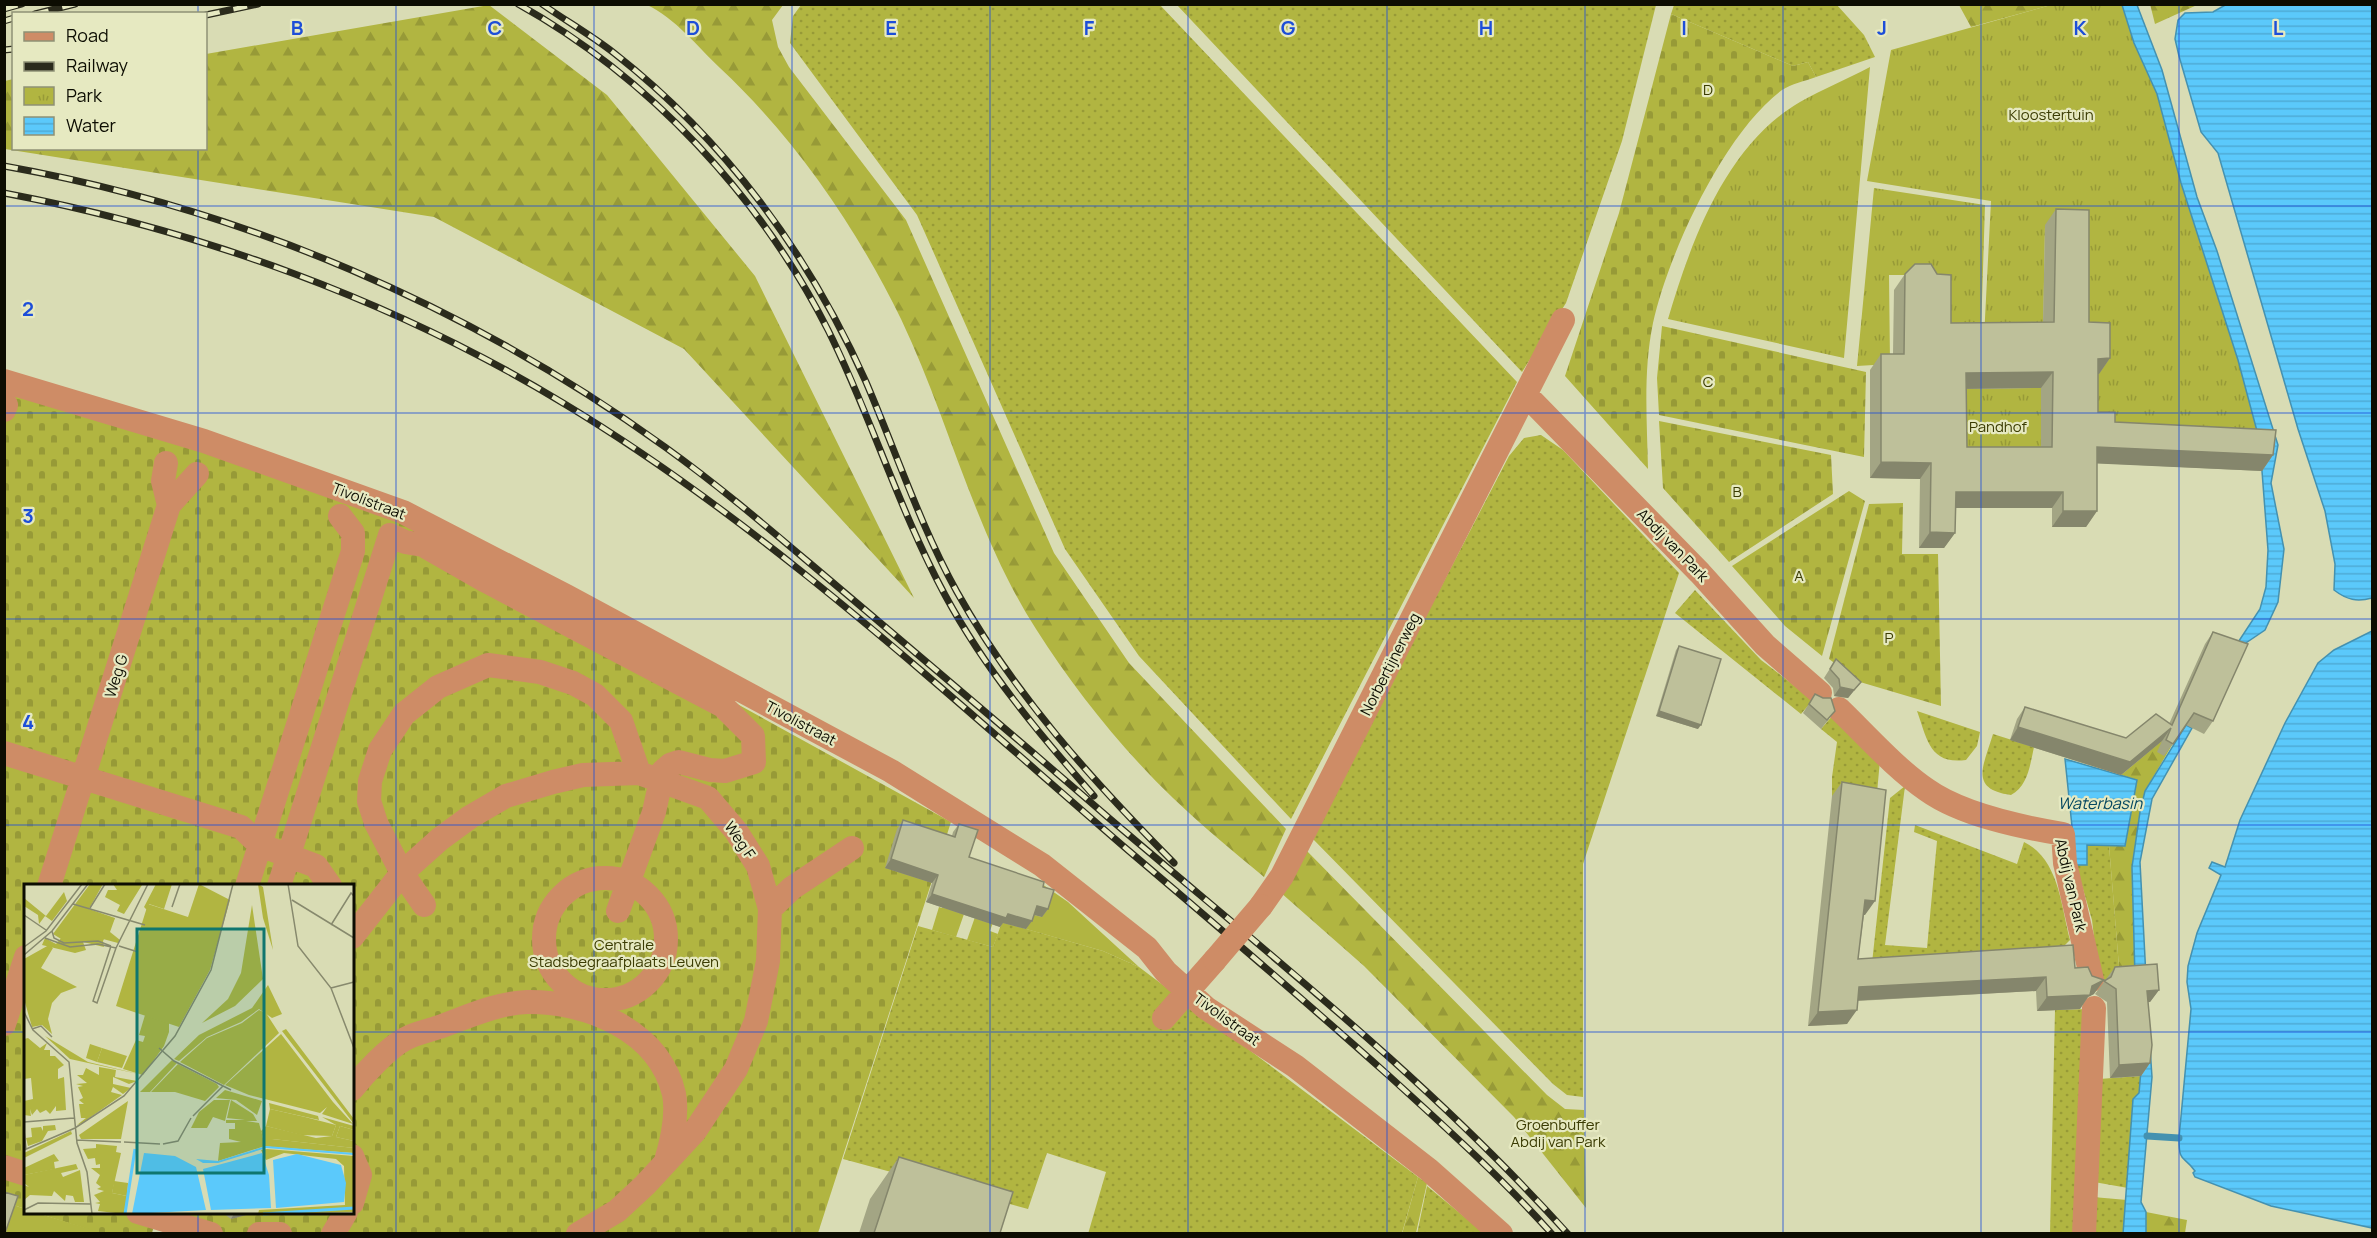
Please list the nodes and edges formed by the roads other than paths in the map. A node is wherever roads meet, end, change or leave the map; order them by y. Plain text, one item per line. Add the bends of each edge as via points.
1 (1563, 320) dead end
2 (4, 381) edge
3 (1527, 396) junction
4 (166, 463) dead end
5 (197, 474) dead end
6 (169, 506) junction
7 (340, 516) dead end
8 (1820, 693) dead end
9 (1839, 710) dead end
10 (4, 753) edge
11 (84, 776) junction
12 (649, 777) junction
13 (260, 845) junction
14 (852, 848) dead end
15 (288, 855) junction
16 (402, 873) junction
17 (630, 883) junction
18 (49, 884) edge
19 (247, 884) edge
20 (279, 884) edge
21 (329, 884) edge
22 (424, 905) dead end
23 (770, 909) junction
24 (618, 911) dead end
25 (354, 934) edge
26 (19, 965) edge
27 (2092, 980) edge
28 (1188, 991) junction
29 (2094, 1008) dead end
30 (1164, 1018) dead end
31 (4, 1024) edge
32 (354, 1087) edge
33 (354, 1160) edge
34 (665, 1162) junction
35 (4, 1167) edge
36 (24, 1173) edge
37 (354, 1196) edge
38 (146, 1214) edge
39 (345, 1214) edge
40 (179, 1219) edge
41 (218, 1229) edge
42 (333, 1233) edge
43 (578, 1233) edge
44 (1501, 1233) edge
45 (2084, 1233) edge

1 - 3 street, Norbertijnerweg
2 - 28 street, Tivolistraat via 204,441 403,512 891,771 1042,865 1147,948
3 - 8 street, Abdij van Park via 1765,645
3 - 28 street, Norbertijnerweg, bridge via 1282,876
4 - 6 street via 163,481
5 - 6 street, Weg G
6 - 11 street, Weg G
7 - 13 street via 353,533 354,551
9 - 27 street, Abdij van Park via 1928,791 1962,808 2062,834
10 - 11 street
11 - 13 street via 241,828
11 - 18 street, Weg G
12 - 15 street via 679,762 725,771 754,762 753,736 723,706 423,545 390,535
12 - 16 street, Weg F via 583,775 506,796 440,839
12 - 16 street via 621,721 595,695 540,672 488,665 419,700 404,714 380,750 370,781 369,801
12 - 17 street via 654,812
12 - 23 street, Weg F via 708,798 736,831 758,866
13 - 15 street
13 - 19 street
14 - 23 street via 792,888
15 - 20 street
15 - 21 street via 316,866
16 - 22 street
16 - 25 street, Weg F
17 - 17 street via 644,891 663,917 666,949 661,964 653,978 627,996 611,1000 582,996 567,987 548,961 544,946 548,916 558,901 583,882 607,878
17 - 24 street
23 - 34 street, Weg F via 768,961 756,1021 736,1069 710,1112
26 - 31 street
28 - 30 street, Norbertijnerweg
28 - 44 street, Tivolistraat via 1206,1008 1295,1066 1429,1170
29 - 45 street
32 - 34 street via 404,1039 525,1002 577,1009 625,1027 666,1070 674,1096 673,1136
33 - 37 street via 360,1175
34 - 43 street, Weg F via 617,1211
35 - 36 street
38 - 40 street
39 - 42 street
40 - 41 street

